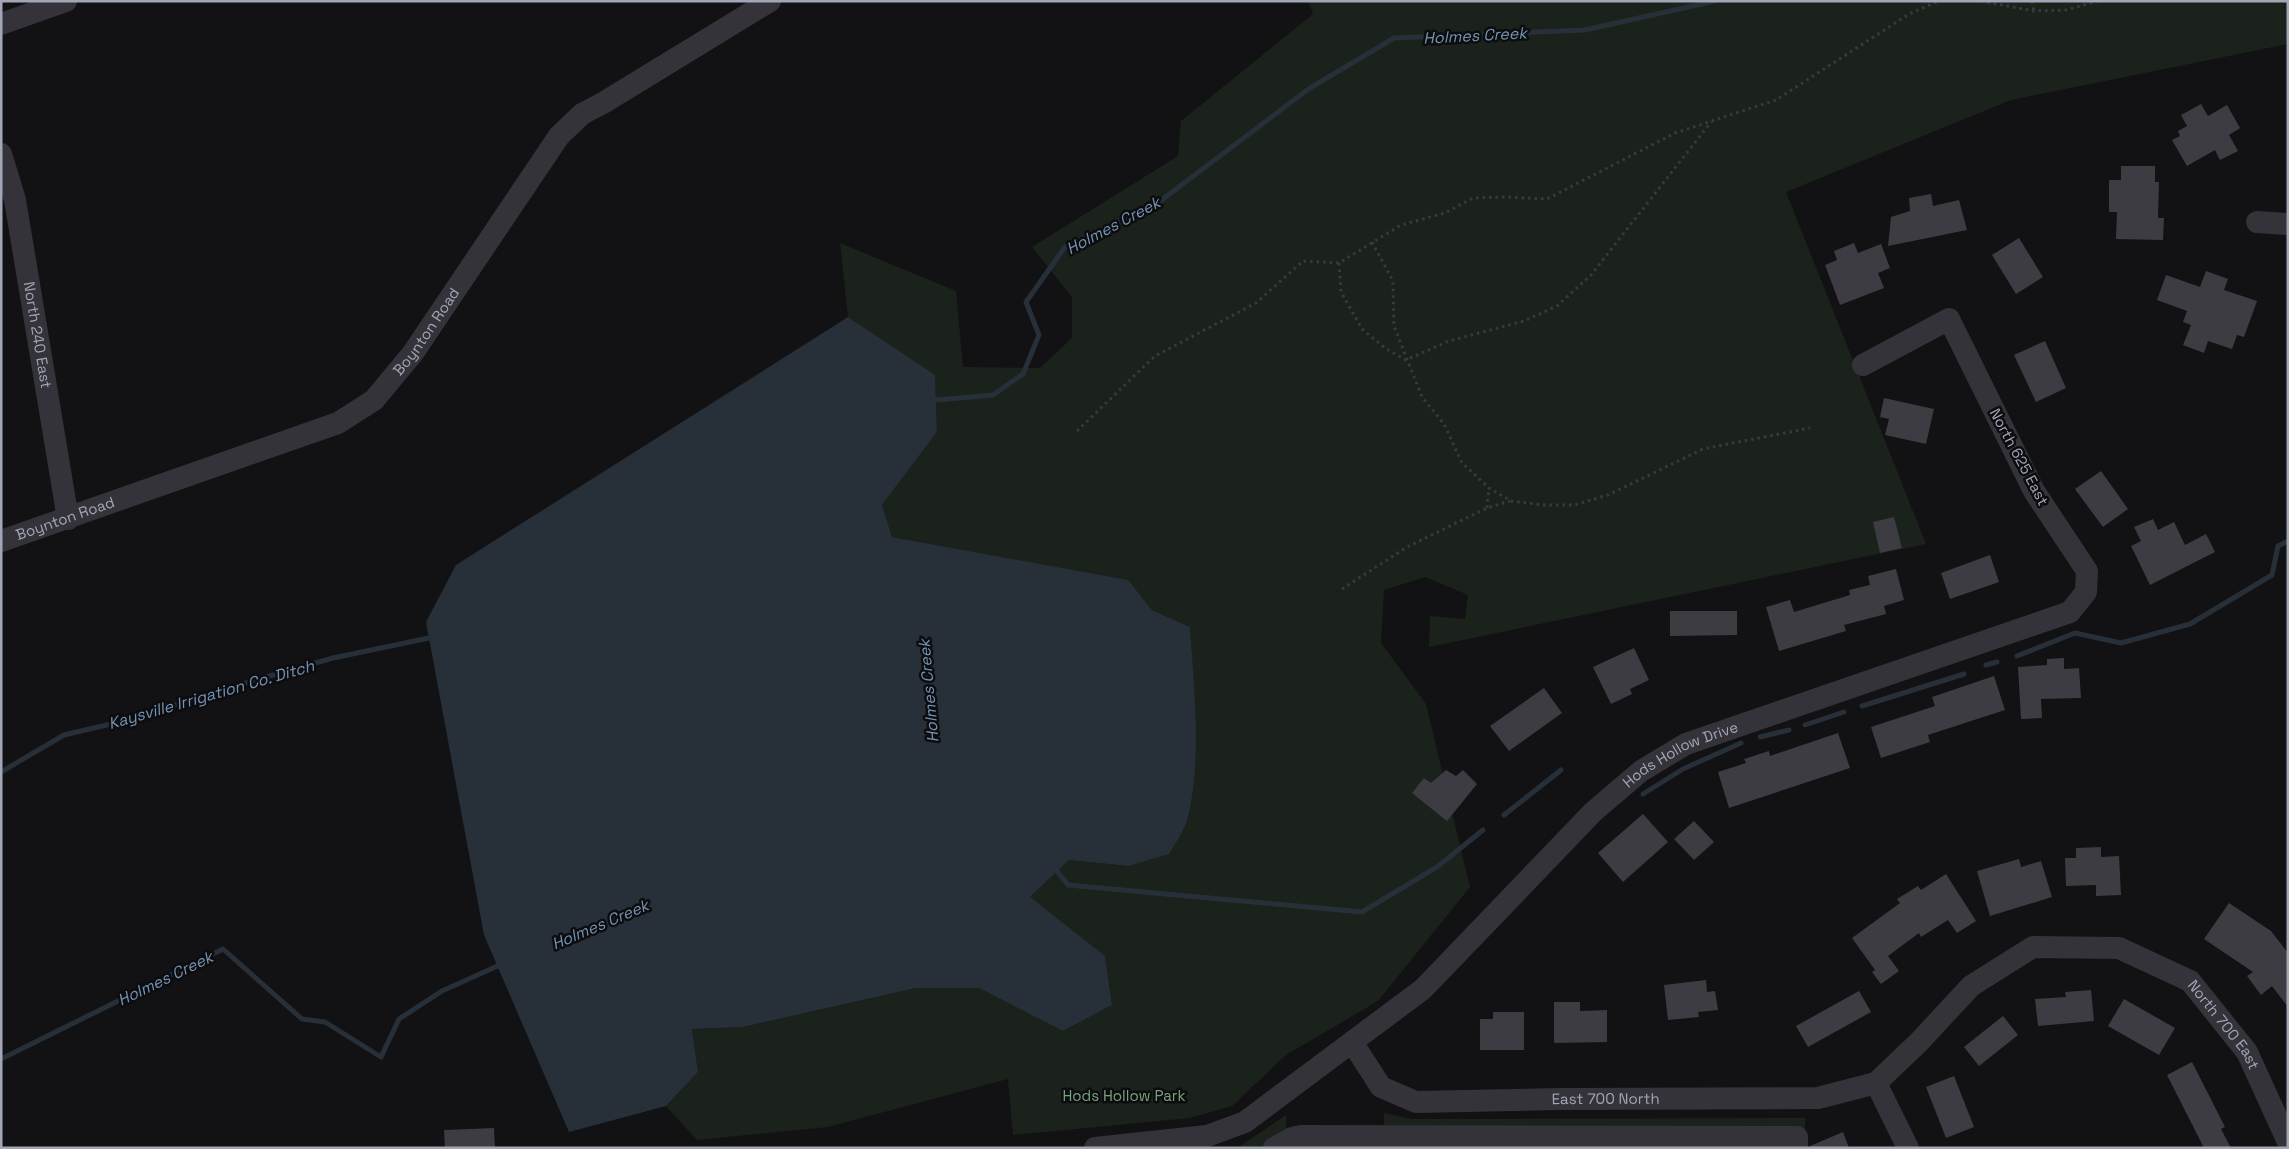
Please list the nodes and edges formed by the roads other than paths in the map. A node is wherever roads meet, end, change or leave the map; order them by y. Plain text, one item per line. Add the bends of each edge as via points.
1 (66, 1) edge
2 (770, 1) edge
3 (1, 24) edge
4 (1, 154) edge
5 (2257, 222) dead end
6 (2288, 224) edge
7 (1863, 365) dead end
8 (68, 518) junction
9 (1, 541) edge
10 (2086, 592) joint
11 (2119, 948) joint
12 (1352, 1042) junction
13 (1876, 1083) junction
14 (1560, 1099) junction
15 (1443, 1142) edge
16 (1559, 1142) edge
17 (1688, 1142) edge
18 (1797, 1142) edge
19 (2288, 1142) edge
20 (1171, 1144) edge
21 (1277, 1147) edge
22 (1095, 1148) edge
23 (1908, 1148) edge

1 - 3 street
2 - 8 street, Boynton Road via 582,114 559,136 413,353 374,400 338,423
4 - 8 street, North 240 East via 15,200
5 - 6 street
7 - 10 street, North 625 East via 1949,319 2034,491 2087,571
8 - 9 street, Boynton Road
10 - 12 street, Hods Hollow Drive via 2070,612 1686,744 1641,771 1593,812 1423,989
11 - 13 street, East 700 North via 2033,948 1971,986
11 - 19 street, North 700 East via 2190,981 2247,1052
12 - 14 street, East 700 North via 1381,1087 1416,1102
12 - 20 street via 1245,1122 1207,1136
13 - 14 street, East 700 North via 1818,1098
13 - 23 street
14 - 16 street
15 - 16 street
15 - 21 street via 1301,1136
16 - 17 street
17 - 18 street
20 - 22 street

